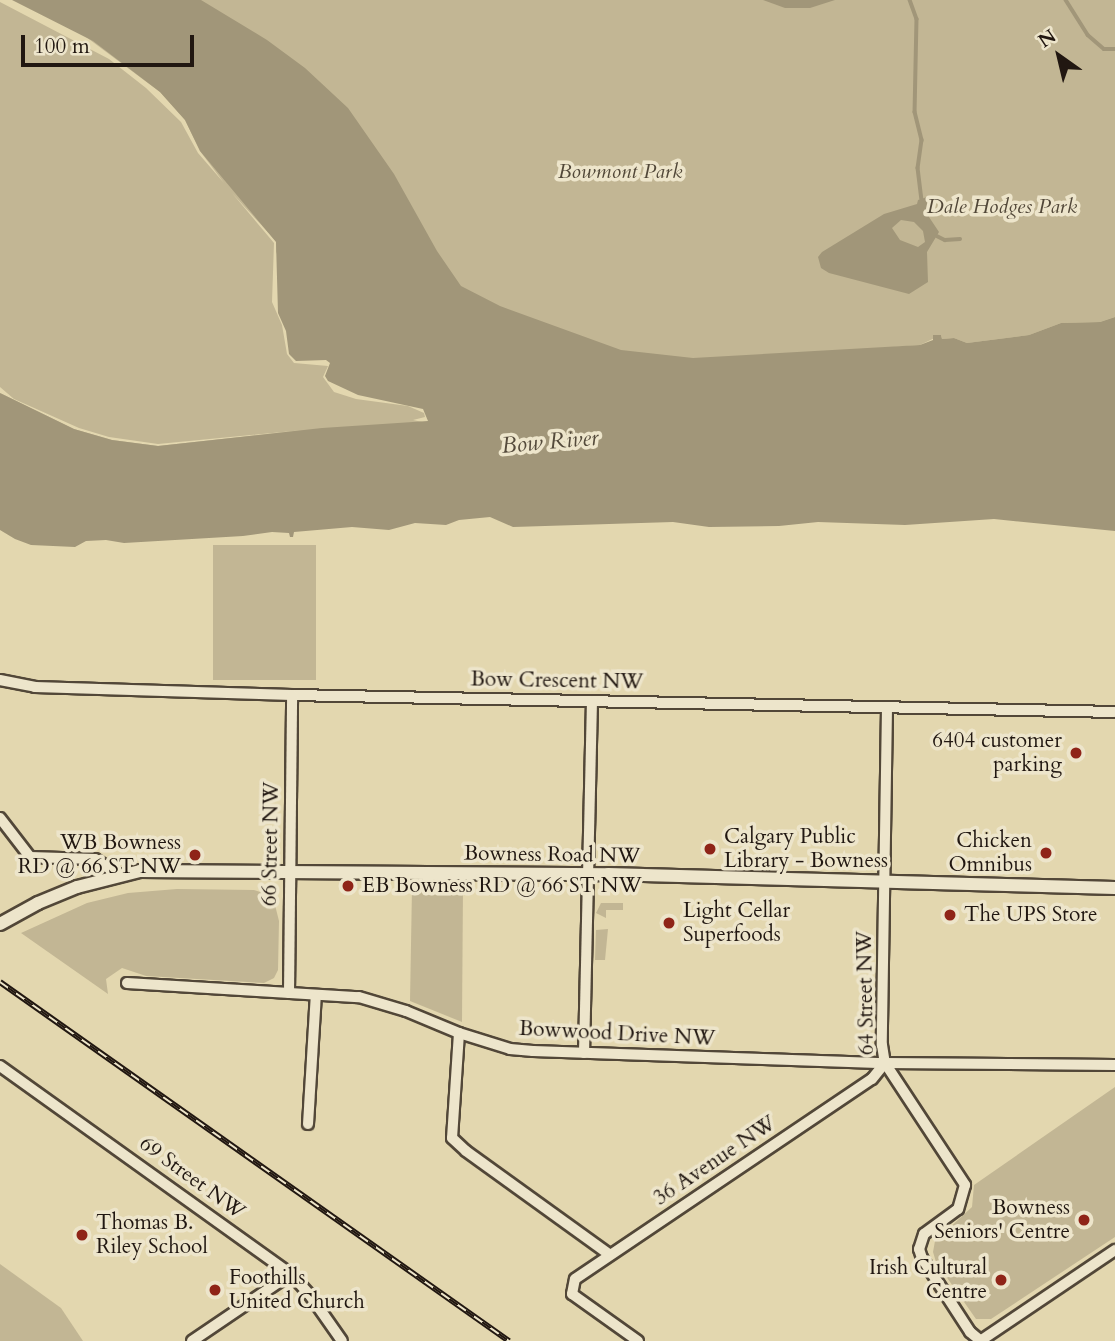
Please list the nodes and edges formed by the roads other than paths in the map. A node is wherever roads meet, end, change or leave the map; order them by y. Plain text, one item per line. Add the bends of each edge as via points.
1 (2, 682) edge
2 (292, 695) junction
3 (592, 701) junction
4 (887, 708) junction
5 (1115, 712) edge
6 (0, 818) edge
7 (290, 872) junction
8 (587, 874) junction
9 (119, 875) junction
10 (885, 884) junction
11 (1115, 888) edge
12 (0, 924) edge
13 (127, 983) dead end
14 (289, 993) junction
15 (316, 995) junction
16 (459, 1033) junction
17 (584, 1054) junction
18 (885, 1063) junction
19 (1115, 1065) edge
20 (0, 1066) edge
21 (308, 1124) dead end
22 (1115, 1250) edge
23 (609, 1254) junction
24 (291, 1275) junction
25 (192, 1341) edge
26 (342, 1341) edge
27 (638, 1341) edge
28 (980, 1341) edge

1 - 2 street, Bow Crescent NW
2 - 3 street, Bow Crescent NW
2 - 7 street, 66 Street NW
3 - 4 street, Bow Crescent NW
3 - 8 street
4 - 5 street, Bow Crescent NW
4 - 10 street, 64 Street NW
6 - 9 street via 30,858 95,859
7 - 8 street, Bowness Road NW
7 - 9 street, Bowness Road NW
7 - 14 street, 66 Street NW
8 - 10 street, Bowness Road NW
8 - 17 street
9 - 12 street, Bowness Road NW via 57,894
10 - 11 street, Bowness Road NW
10 - 18 street, 64 Street NW
13 - 14 street, Bowwood Drive NW
14 - 15 street, Bowwood Drive NW
15 - 16 street, Bowwood Drive NW via 359,997
15 - 21 street
16 - 17 street, Bowwood Drive NW via 510,1049
16 - 23 street via 452,1138
17 - 18 street, Bowwood Drive NW
18 - 19 street, Bowwood Drive NW
18 - 23 street, 36 Avenue NW via 872,1079
18 - 28 street, 64 Street NW via 965,1185 958,1209 924,1234 919,1249
20 - 24 street, 69 Street NW
22 - 28 street
23 - 27 street, 36 Avenue NW via 575,1279 572,1294
24 - 25 street
24 - 26 street, 69 Street NW

